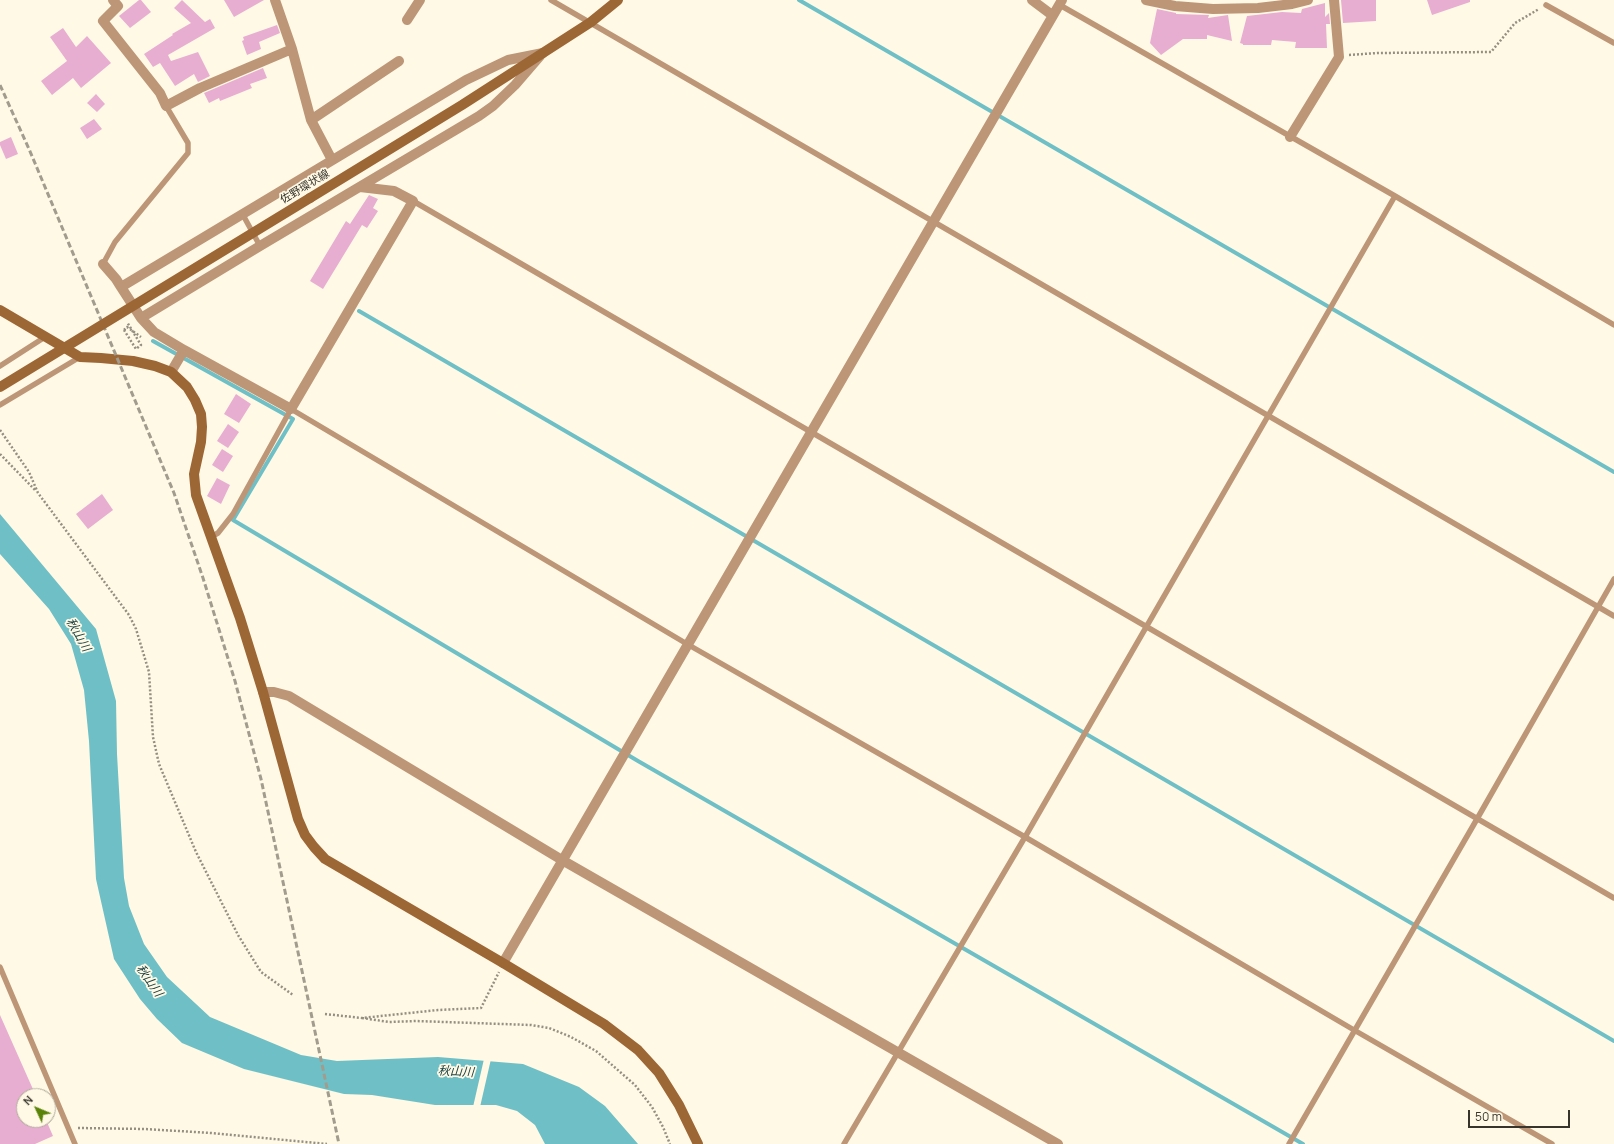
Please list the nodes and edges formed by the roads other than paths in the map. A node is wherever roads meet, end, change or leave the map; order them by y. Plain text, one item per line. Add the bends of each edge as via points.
1 (113, 0) edge
2 (275, 0) edge
3 (420, 0) edge
4 (551, 0) edge
5 (618, 0) edge
6 (1032, 0) edge
7 (1146, 0) edge
8 (1308, 0) edge
9 (1334, 0) edge
10 (1058, 1) edge
11 (1546, 5) road end
12 (1052, 15) junction
13 (407, 20) dead end
14 (591, 22) junction
15 (1614, 43) edge
16 (292, 49) junction
17 (543, 53) junction
18 (399, 61) dead end
19 (166, 106) junction
20 (311, 120) junction
21 (1290, 137) junction
22 (334, 162) junction
23 (356, 185) junction
24 (1395, 196) junction
25 (413, 200) junction
26 (243, 215) junction
27 (934, 222) junction
28 (260, 246) junction
29 (103, 264) joint
30 (121, 288) junction
31 (0, 310) edge
32 (141, 318) junction
33 (1614, 325) edge
34 (45, 337) junction
35 (184, 350) junction
36 (80, 357) junction
37 (0, 366) edge
38 (171, 372) junction
39 (0, 387) edge
40 (0, 405) edge
41 (291, 409) junction
42 (1268, 416) junction
43 (811, 433) junction
44 (211, 537) junction
45 (1614, 579) edge
46 (1598, 607) junction
47 (1614, 616) edge
48 (1146, 627) junction
49 (687, 644) junction
50 (263, 692) junction
51 (1477, 819) junction
52 (1025, 837) junction
53 (562, 860) junction
54 (1614, 898) edge
55 (503, 963) junction
56 (0, 967) edge
57 (1354, 1030) junction
58 (898, 1052) junction
59 (75, 1144) edge
60 (698, 1144) edge
61 (844, 1144) edge
62 (1058, 1144) edge
63 (1289, 1144) edge
64 (1552, 1144) edge

1 - 19 street via 118,6 103,21 160,93
2 - 16 street
3 - 13 street
4 - 14 lane
5 - 14 street, 佐野環状線
6 - 12 street
7 - 8 street via 1175,6 1213,9 1258,8
9 - 21 street via 1339,57
10 - 12 street
10 - 21 lane
11 - 15 lane
12 - 27 street
14 - 17 street, 佐野環状線
14 - 27 lane
16 - 19 street via 200,88
16 - 20 street
17 - 22 street via 508,60 466,80
17 - 23 street via 516,85 493,106
17 - 39 street, 佐野環状線, bridge
18 - 20 street
19 - 29 lane via 188,143 188,153 115,242
20 - 22 street
21 - 24 lane
22 - 26 street
23 - 25 street via 394,191
23 - 28 street
24 - 33 lane
24 - 42 lane
25 - 41 street
25 - 43 lane
26 - 28 lane
26 - 30 street
27 - 42 lane
27 - 43 street
28 - 32 street
29 - 30 street
30 - 32 street
31 - 34 street
32 - 35 street via 154,332
34 - 36 street
34 - 37 lane
35 - 38 street
35 - 41 street
36 - 38 street via 133,362
36 - 40 lane
38 - 44 street via 187,387 201,414 201,442 194,474 196,495
41 - 44 lane via 233,514 218,533
41 - 49 lane
42 - 46 lane
42 - 48 lane
43 - 48 lane
43 - 49 street
44 - 50 street
45 - 46 lane
46 - 47 lane
46 - 51 lane
48 - 51 lane
48 - 52 lane
49 - 52 lane
49 - 53 street
50 - 53 street via 289,696
50 - 55 street via 298,819 314,847 325,859
51 - 54 lane
51 - 57 lane
52 - 57 lane
52 - 58 lane
53 - 55 street
53 - 58 street
55 - 60 street via 604,1024 638,1050 659,1073 679,1104
56 - 59 lane
57 - 63 lane
57 - 64 lane
58 - 61 lane
58 - 62 street

